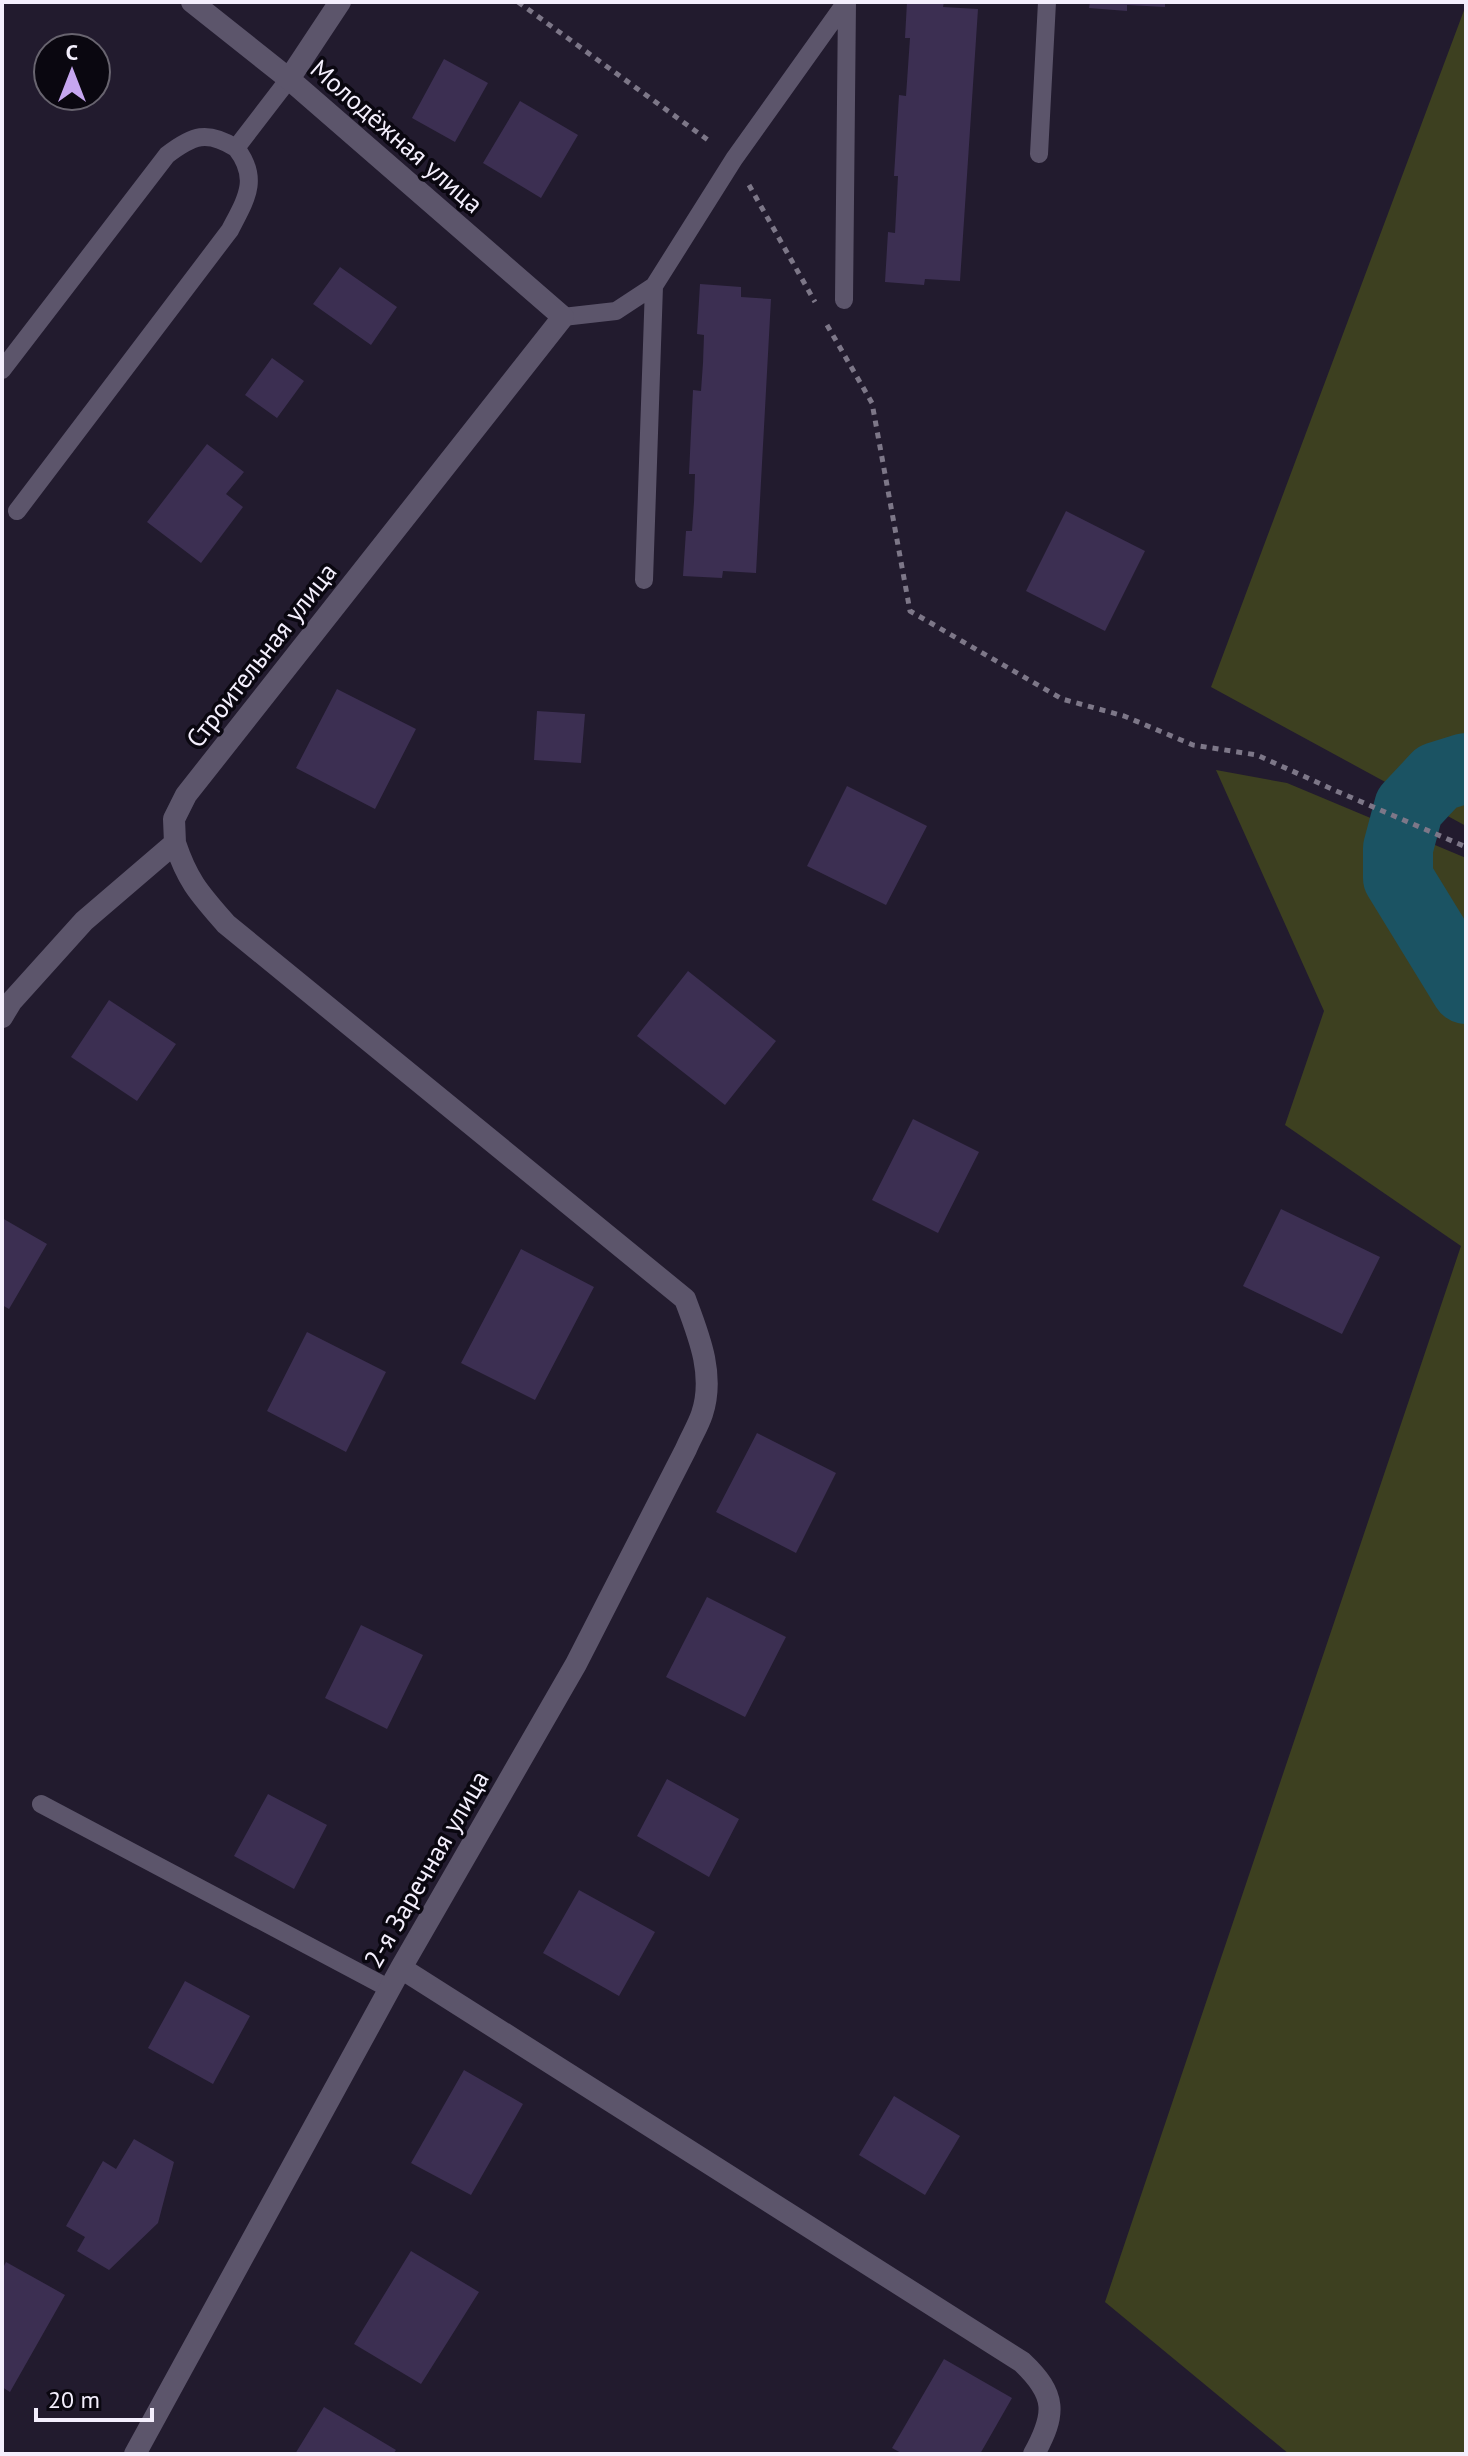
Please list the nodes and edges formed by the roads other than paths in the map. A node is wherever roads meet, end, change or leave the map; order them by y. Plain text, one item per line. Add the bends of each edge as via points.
1 (192, 2) edge
2 (340, 2) edge
3 (847, 2) edge
4 (1047, 2) edge
5 (289, 79) junction
6 (236, 148) junction
7 (1039, 154) dead end
8 (654, 286) junction
9 (844, 300) dead end
10 (563, 317) junction
11 (2, 370) edge
12 (17, 511) dead end
13 (644, 580) dead end
14 (175, 843) junction
15 (2, 1017) edge
16 (41, 1804) dead end
17 (401, 1968) junction
18 (390, 1989) junction
19 (135, 2454) edge
20 (1034, 2454) edge

1 - 5 street, Молодёжная улица
2 - 5 street
3 - 8 lane via 734,159
3 - 9 lane
4 - 7 lane
5 - 6 lane
5 - 10 street, Молодёжная улица
6 - 11 lane via 202,136 167,155
6 - 12 lane via 250,178 230,230
8 - 10 lane via 616,311
8 - 13 lane
10 - 14 street, Строительная улица via 186,795 174,819
14 - 15 street via 84,921
14 - 17 street, 2-я Заречная улица via 193,886 226,924 685,1299 700,1339 708,1382 702,1414 576,1664
16 - 18 lane
17 - 18 street, 2-я Заречная улица
17 - 20 street via 1022,2362 1041,2379 1050,2403 1048,2428
18 - 19 street, 2-я Заречная улица

